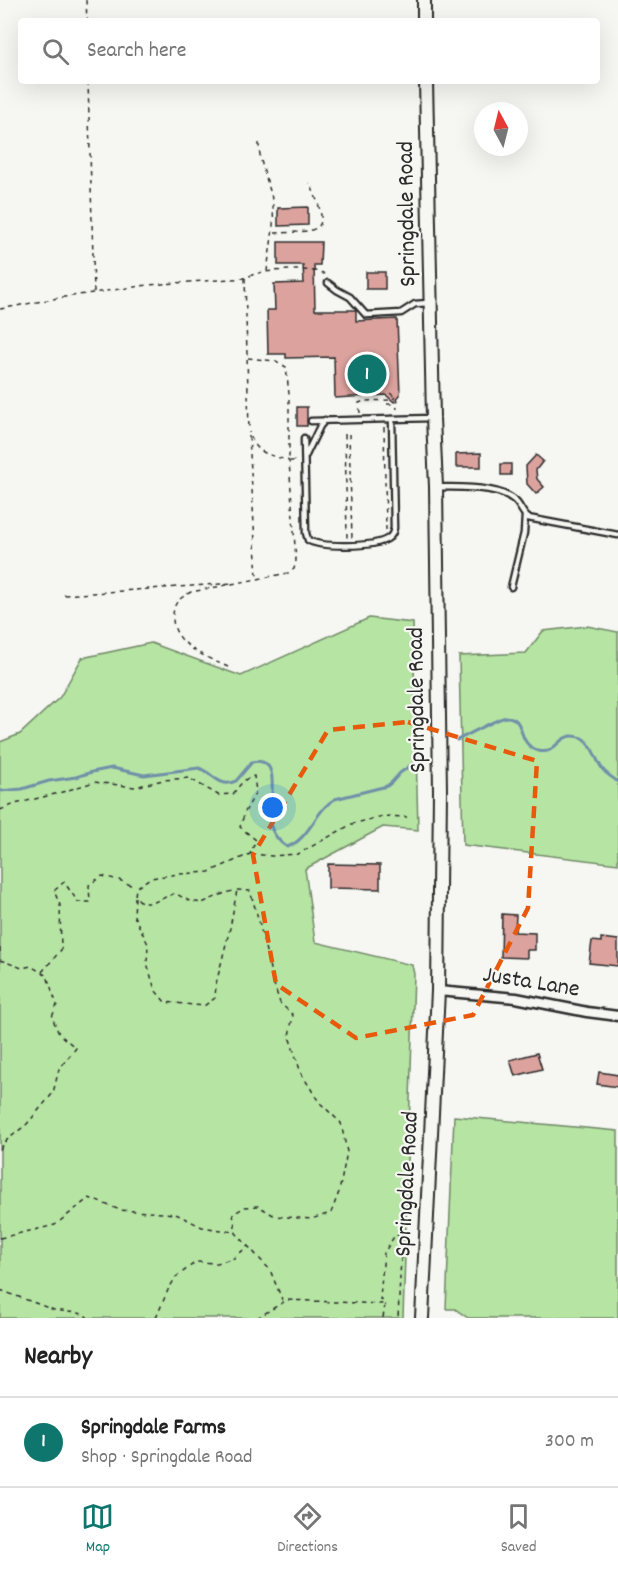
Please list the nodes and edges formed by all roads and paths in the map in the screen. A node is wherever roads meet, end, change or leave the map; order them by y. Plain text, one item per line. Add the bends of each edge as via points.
1 (86, 0) edge
2 (424, 0) edge
3 (87, 18) edge
4 (424, 18) edge
5 (88, 84) edge
6 (426, 84) edge
7 (259, 143) dead end
8 (310, 183) dead end
9 (274, 233) junction
10 (267, 271) junction
11 (245, 278) junction
12 (328, 283) joint
13 (94, 293) junction
14 (431, 303) junction
15 (0, 309) edge
16 (247, 358) junction
17 (390, 393) dead end
18 (395, 397) junction
19 (390, 400) junction
20 (396, 404) junction
21 (396, 409) dead end
22 (433, 418) junction
23 (392, 419) junction
24 (325, 420) junction
25 (360, 420) junction
26 (311, 421) dead end
27 (384, 426) dead end
28 (249, 432) junction
29 (345, 434) dead end
30 (350, 434) dead end
31 (304, 438) dead end
32 (345, 453) junction
33 (350, 453) junction
34 (305, 459) junction
35 (289, 461) junction
36 (346, 471) junction
37 (350, 471) junction
38 (436, 486) junction
39 (346, 488) junction
40 (351, 488) junction
41 (351, 505) junction
42 (346, 506) junction
43 (525, 516) junction
44 (347, 523) junction
45 (351, 523) junction
46 (618, 535) edge
47 (386, 540) junction
48 (257, 579) junction
49 (241, 582) junction
50 (511, 587) dead end
51 (64, 595) dead end
52 (228, 667) dead end
53 (0, 810) edge
54 (407, 817) dead end
55 (250, 854) junction
56 (136, 888) junction
57 (237, 890) junction
58 (135, 896) junction
59 (0, 948) edge
60 (0, 952) edge
61 (0, 960) edge
62 (41, 973) junction
63 (438, 991) junction
64 (618, 1016) edge
65 (0, 1153) edge
66 (236, 1233) junction
67 (0, 1238) edge
68 (248, 1246) junction
69 (0, 1290) edge
70 (283, 1302) junction
71 (385, 1304) junction
72 (88, 1318) edge
73 (156, 1318) edge
74 (257, 1318) edge
75 (383, 1318) edge
76 (398, 1318) edge
77 (422, 1318) edge

1 - 3 path
2 - 4 main road
5 - 13 path
6 - 14 main road, Springdale Road
7 - 9 path via 272,199
8 - 9 path via 319,204 321,224 309,231
9 - 10 path
10 - 11 path
10 - 12 path via 319,271
11 - 13 path
11 - 16 path
12 - 14 lane via 350,297 366,315 401,313 415,304
13 - 15 path
14 - 22 main road, Springdale Road
16 - 28 path
16 - 35 path via 276,361 286,367
17 - 18 path
18 - 19 path
18 - 20 path
19 - 20 path via 389,404
19 - 25 path via 359,403
20 - 21 path
22 - 23 lane
22 - 38 main road, Springdale Road
23 - 25 lane
23 - 47 lane via 394,528
24 - 25 lane
24 - 26 lane
24 - 34 lane
27 - 47 path
28 - 35 path via 256,448
28 - 48 path
29 - 32 path
30 - 33 path
31 - 34 lane
32 - 33 path
32 - 36 path
33 - 37 path
34 - 35 path
34 - 47 lane via 308,540 331,545
35 - 48 path via 294,569
36 - 37 path
36 - 39 path
37 - 40 path
38 - 43 lane via 506,494
38 - 63 main road, Springdale Road
39 - 40 path
39 - 42 path
40 - 41 path
41 - 42 path
41 - 45 path
42 - 44 path
43 - 46 lane
43 - 50 lane
44 - 45 path
44 - 45 path via 348,541 352,540
48 - 49 path
49 - 51 path
49 - 52 path via 190,592 178,599 173,610 173,624 189,646
53 - 55 path via 94,782 135,787 189,778 218,795 233,794 246,778 254,776 256,792 240,827 256,840
54 - 55 path via 383,816 352,824 298,854
55 - 56 path via 209,872 150,878
56 - 58 path
56 - 62 path via 102,876 89,885 90,902 78,902 63,882 54,891 60,905 61,950
57 - 58 path via 202,903 175,893 152,903 142,903
57 - 58 path via 215,998 204,1006 165,1002 155,990 147,963 148,944 134,916
57 - 66 path via 250,891 280,1003 293,1015 289,1036 301,1073 318,1102 341,1123 347,1152 331,1213 311,1220 275,1216 258,1206 245,1208 233,1214
59 - 60 path
61 - 62 path via 22,968 31,966
62 - 65 path via 47,976 57,1005 52,1017 58,1034 76,1048 59,1069 53,1092 27,1124 2,1144
63 - 64 street, Justa Lane via 516,998
63 - 77 main road, Springdale Road
66 - 67 path via 202,1227 176,1214 120,1210 89,1198 55,1225
66 - 68 path
68 - 70 path via 270,1270
68 - 73 path via 234,1258 196,1263 176,1277
69 - 72 path
70 - 71 path
70 - 74 path
71 - 75 path
71 - 76 path via 380,1298 384,1253 395,1235 402,1236

